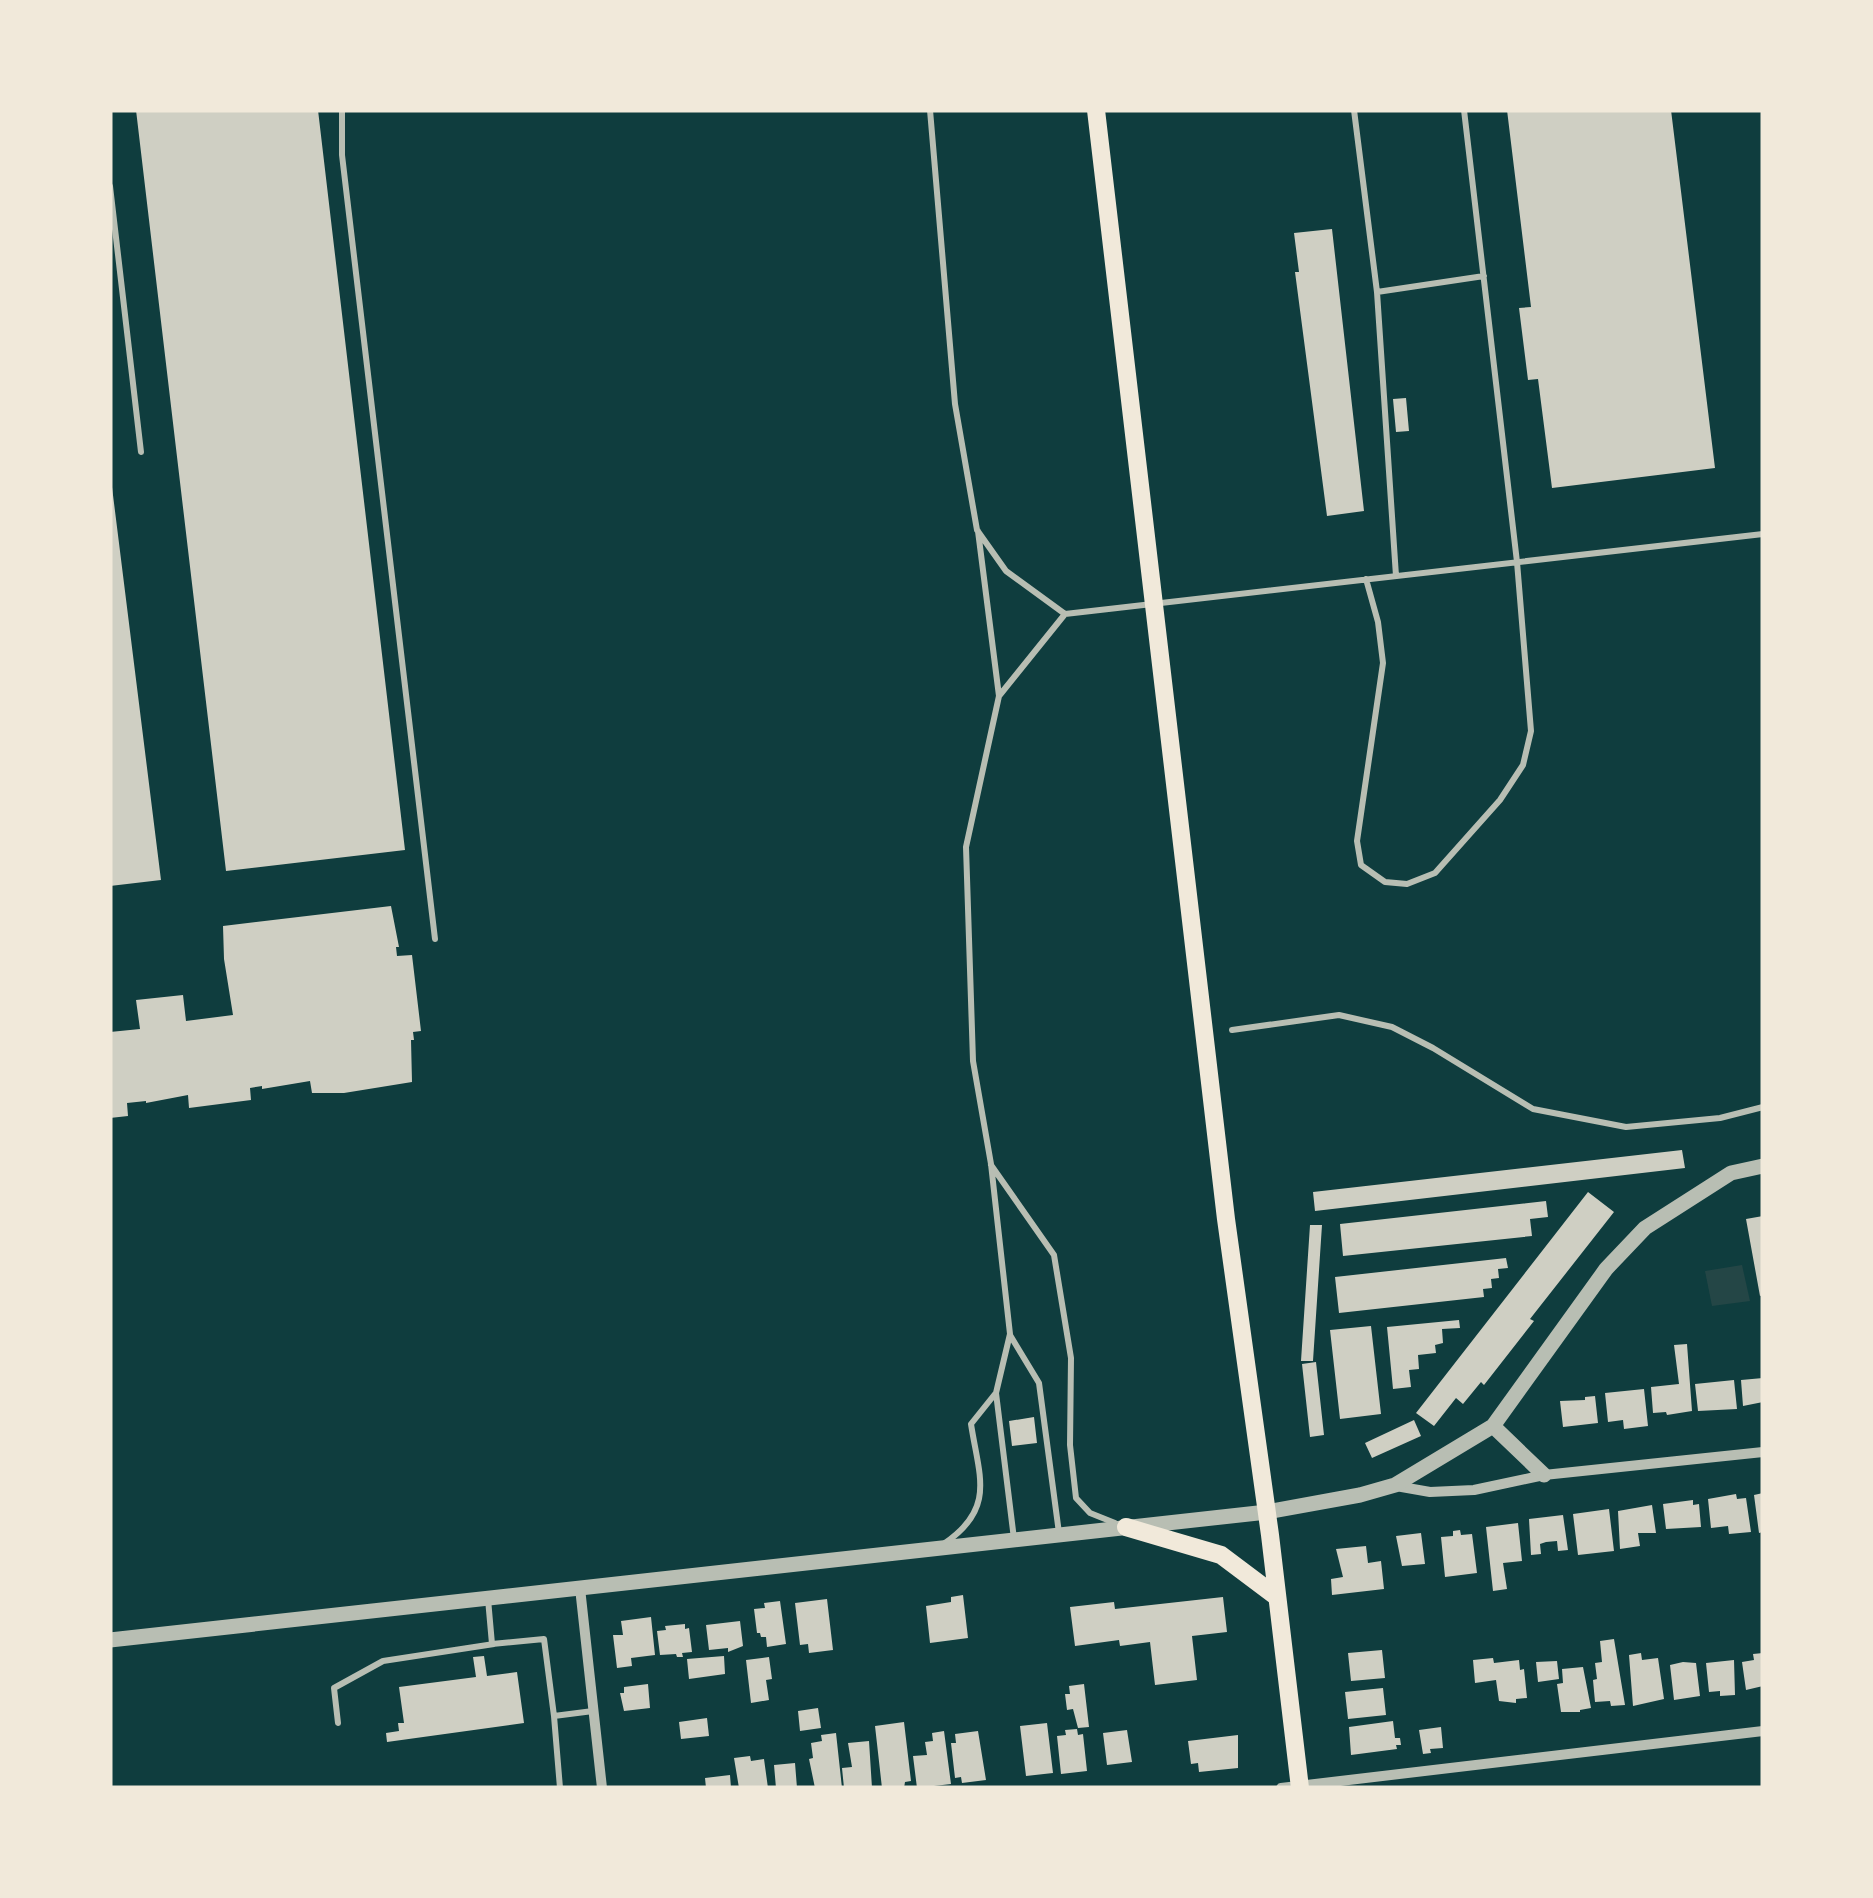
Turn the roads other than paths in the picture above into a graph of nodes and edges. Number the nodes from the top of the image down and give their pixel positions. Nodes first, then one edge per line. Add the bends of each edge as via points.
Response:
1 (342, 110) edge
2 (930, 110) edge
3 (1096, 110) edge
4 (1354, 110) edge
5 (1464, 110) edge
6 (110, 186) edge
7 (1484, 276) junction
8 (1377, 292) junction
9 (141, 452) dead end
10 (977, 530) junction
11 (1763, 534) edge
12 (1518, 562) junction
13 (1396, 576) junction
14 (1366, 579) junction
15 (1065, 614) junction
16 (1000, 696) junction
17 (435, 939) dead end
18 (1232, 1030) dead end
19 (1763, 1106) edge
20 (990, 1164) junction
21 (1763, 1166) edge
22 (1010, 1334) junction
23 (996, 1394) junction
24 (1493, 1426) junction
25 (1763, 1452) edge
26 (1544, 1476) junction
27 (1395, 1486) junction
28 (1267, 1512) junction
29 (1126, 1527) junction
30 (1059, 1534) junction
31 (1014, 1538) junction
32 (940, 1547) junction
33 (580, 1588) junction
34 (1277, 1597) junction
35 (488, 1598) junction
36 (110, 1640) edge
37 (496, 1644) junction
38 (593, 1710) junction
39 (554, 1716) junction
40 (338, 1723) dead end
41 (1763, 1731) edge
42 (1294, 1787) edge
43 (560, 1788) edge
44 (602, 1788) edge

1 - 17 lane via 342,155
2 - 10 lane via 955,404
3 - 28 main road via 1226,1219
4 - 8 lane
5 - 7 lane
6 - 9 lane
7 - 8 lane
7 - 12 lane
8 - 13 lane
10 - 15 lane via 1006,571
10 - 16 lane
11 - 12 lane
12 - 13 lane
12 - 14 lane via 1531,731 1523,766 1434,873 1407,884 1385,882 1361,865 1357,841 1383,663
13 - 14 lane
14 - 15 lane
15 - 16 lane
16 - 20 lane via 966,847 974,1061
18 - 19 lane via 1339,1016 1392,1027 1533,1109 1626,1127 1720,1118
20 - 22 lane
20 - 29 lane via 1054,1255 1071,1358 1076,1498 1090,1513
21 - 24 street via 1732,1173 1645,1228 1606,1269
22 - 23 lane
22 - 30 lane via 1039,1384
23 - 31 lane
23 - 32 lane via 971,1424 978,1508
24 - 26 street
24 - 27 street
25 - 26 street
26 - 27 street via 1474,1490
27 - 28 street
28 - 29 street
28 - 34 main road
29 - 30 street
29 - 34 main road via 1220,1556
30 - 31 street
31 - 32 street
32 - 33 street
33 - 35 street
33 - 38 street
34 - 42 main road
35 - 36 street
35 - 37 lane
37 - 39 lane via 544,1639
37 - 40 lane via 383,1661 334,1688
38 - 39 lane
38 - 44 street
39 - 43 lane
41 - 42 street

